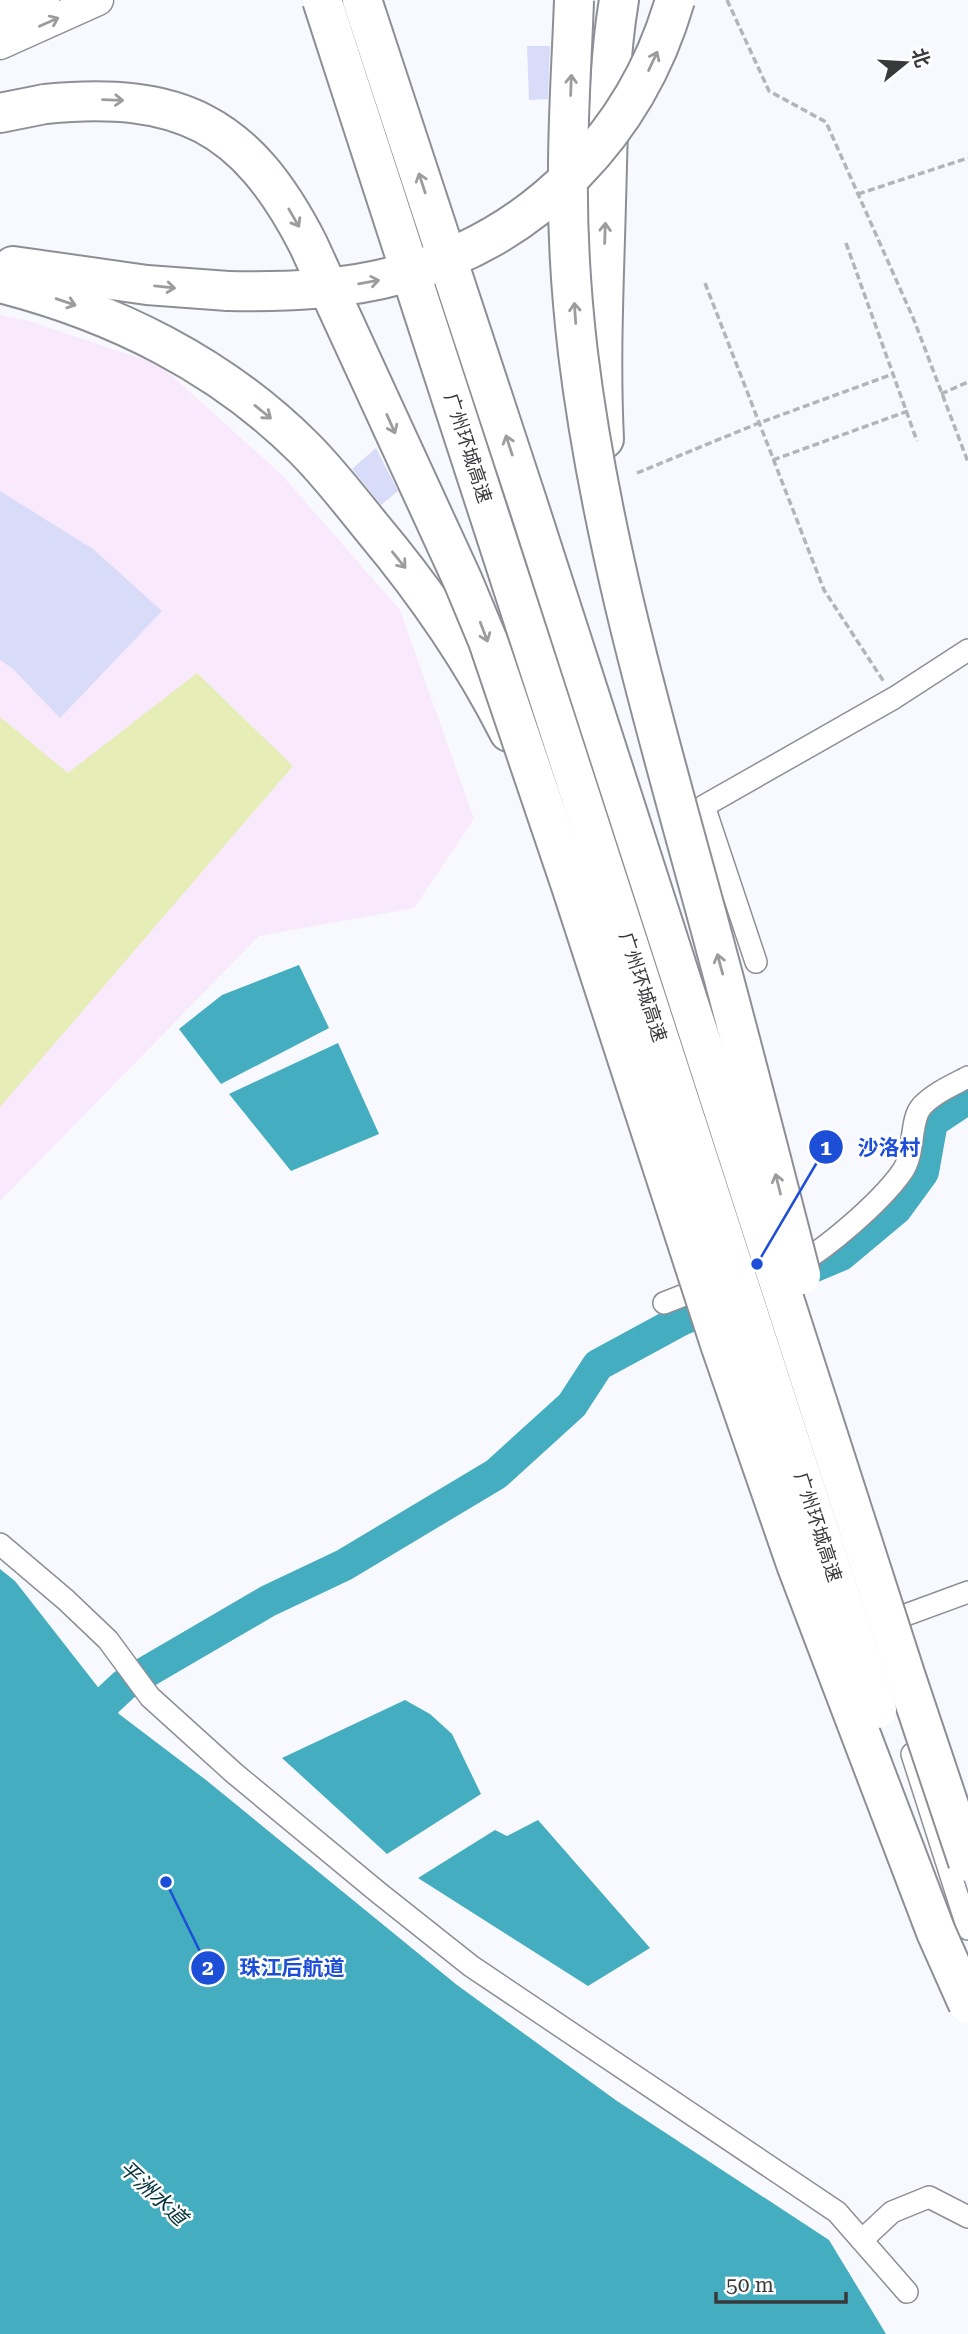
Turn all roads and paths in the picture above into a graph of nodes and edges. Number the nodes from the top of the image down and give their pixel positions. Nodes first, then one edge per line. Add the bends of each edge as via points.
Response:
1 (40, 0) edge
2 (97, 0) edge
3 (322, 0) edge
4 (335, 0) edge
5 (362, 0) edge
6 (574, 0) edge
7 (619, 0) edge
8 (675, 0) edge
9 (727, 0) edge
10 (0, 19) edge
11 (0, 44) edge
12 (0, 113) edge
13 (968, 158) edge
14 (858, 194) junction
15 (846, 243) dead end
16 (0, 265) edge
17 (0, 283) edge
18 (705, 283) dead end
19 (893, 374) junction
20 (968, 382) edge
21 (941, 394) junction
22 (908, 411) junction
23 (759, 423) junction
24 (917, 441) dead end
25 (773, 460) junction
26 (968, 462) edge
27 (637, 473) dead end
28 (968, 650) edge
29 (894, 698) junction
30 (684, 831) junction
31 (572, 886) junction
32 (756, 961) dead end
33 (968, 1077) edge
34 (760, 1279) junction
35 (664, 1303) dead end
36 (0, 1544) edge
37 (968, 1592) edge
38 (872, 1628) junction
39 (905, 1677) junction
40 (968, 1862) edge
41 (968, 1929) edge
42 (968, 1973) edge
43 (968, 2004) edge
44 (968, 2217) edge
45 (862, 2240) junction
46 (907, 2292) dead end

1 - 10 highway
11 -> 2 street
3 - 42 highway, 广州环城高速, bridge via 853,1639
4 - 34 street via 595,771
39 -> 5 highway, 广州环城高速, bridge
30 -> 6 highway, bridge via 612,556 581,375 568,196
30 -> 7 highway, bridge via 626,593 606,458 603,312 612,64
16 -> 8 highway, bridge via 179,288 267,292 361,283 441,262 513,223 589,159 615,128 645,78
9 - 14 path via 769,92 825,122
12 -> 31 highway, bridge via 88,100 143,103 178,113 227,138 276,188 318,265 476,612
13 - 14 path
14 - 21 path
15 - 19 path
17 -> 31 highway, bridge via 65,301 141,333 221,380 304,448 398,559 457,643 524,763
18 - 23 path
19 - 22 path
19 - 23 path
20 - 21 path
21 - 26 path
22 - 24 path
22 - 25 path
23 - 25 path
23 - 27 path
25 - 29 path via 824,590
28 - 29 street
29 - 32 street via 704,806
39 -> 30 highway, bridge
31 - 43 highway, bridge via 796,1564 936,1932
33 - 34 street via 921,1107 911,1156 883,1194 815,1254
34 - 35 street via 711,1285
34 - 38 street
36 - 45 street via 108,1640 150,1697 379,1893 471,1966 837,2212
37 - 38 street
38 - 41 street
39 - 40 highway, 广州环城高速, bridge
44 - 45 street via 929,2197 892,2212
45 - 46 street

